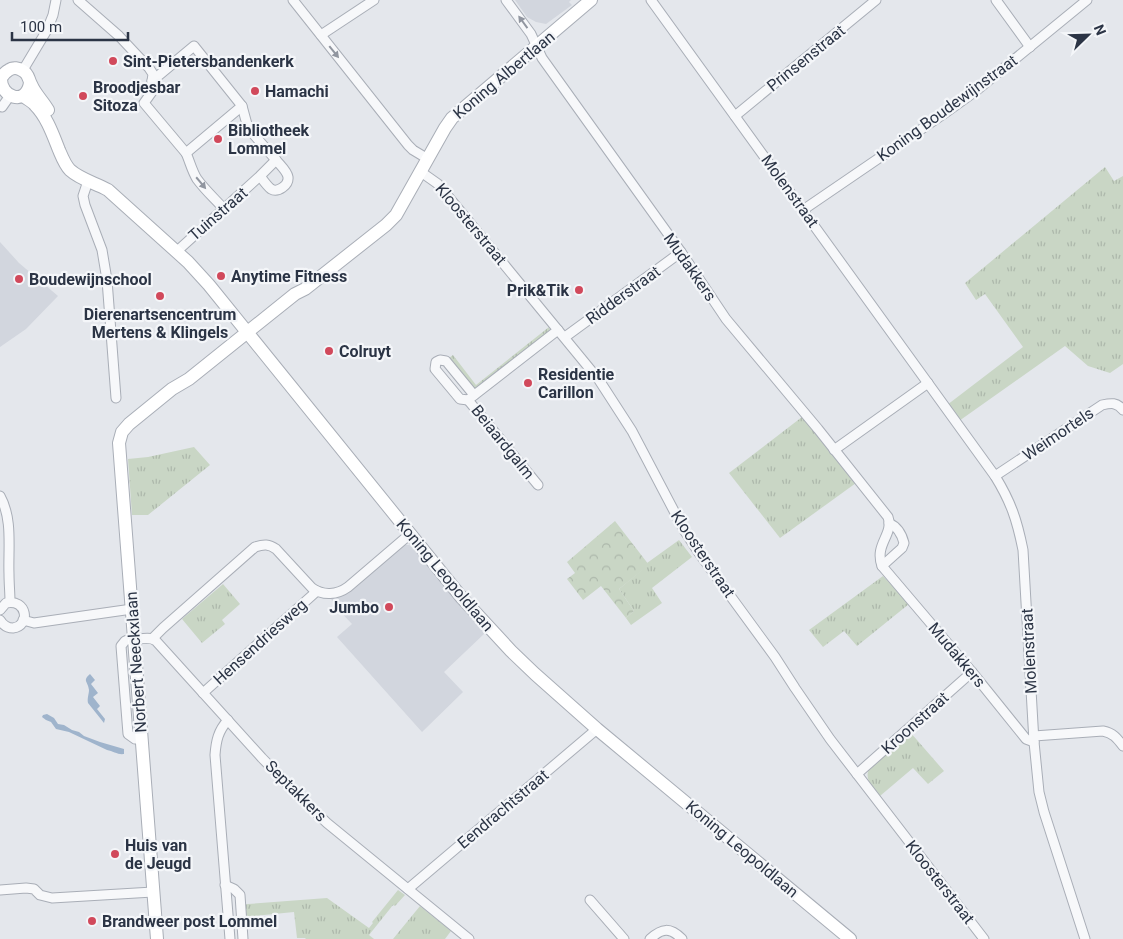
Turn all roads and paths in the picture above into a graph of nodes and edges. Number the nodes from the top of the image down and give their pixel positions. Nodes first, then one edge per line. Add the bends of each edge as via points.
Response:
1 (56, 0) edge
2 (78, 0) edge
3 (293, 0) edge
4 (374, 0) edge
5 (506, 0) edge
6 (591, 0) edge
7 (651, 0) edge
8 (876, 0) edge
9 (996, 0) edge
10 (1087, 0) edge
11 (321, 35) junction
12 (537, 46) junction
13 (1030, 47) junction
14 (23, 70) junction
15 (1, 77) edge
16 (152, 81) junction
17 (30, 83) junction
18 (23, 96) junction
19 (242, 106) junction
20 (735, 116) junction
21 (52, 125) junction
22 (186, 153) junction
23 (428, 159) junction
24 (276, 160) junction
25 (421, 172) junction
26 (260, 176) junction
27 (83, 178) junction
28 (224, 209) junction
29 (803, 210) junction
30 (176, 252) junction
31 (681, 252) junction
32 (558, 330) junction
33 (247, 332) junction
34 (565, 337) junction
35 (928, 383) junction
36 (116, 398) dead end
37 (1123, 410) edge
38 (122, 432) joint
39 (834, 450) junction
40 (994, 476) junction
41 (538, 485) dead end
42 (0, 496) edge
43 (889, 523) junction
44 (410, 534) junction
45 (882, 566) junction
46 (317, 592) junction
47 (10, 602) junction
48 (132, 609) junction
49 (0, 610) edge
50 (24, 620) junction
51 (0, 621) edge
52 (153, 638) junction
53 (134, 639) junction
54 (972, 672) junction
55 (203, 693) junction
56 (228, 720) junction
57 (597, 729) junction
58 (1034, 739) junction
59 (1123, 746) edge
60 (857, 774) junction
61 (225, 885) junction
62 (408, 889) junction
63 (0, 890) edge
64 (153, 892) junction
65 (590, 900) dead end
66 (157, 939) edge
67 (230, 939) edge
68 (243, 939) edge
69 (469, 939) edge
70 (624, 939) edge
71 (650, 939) edge
72 (682, 939) edge
73 (850, 939) edge
74 (984, 939) edge
75 (1085, 939) edge

1 - 14 street via 47,30
2 - 16 street via 149,68 153,74
3 - 11 street
4 - 11 street
12 -> 5 street, Mudakkers
6 - 12 main road, Koning Albertlaan
7 - 20 street, Molenstraat
8 - 20 street, Prinsenstraat
9 - 13 street
10 - 13 street, Koning Boudewijnstraat
11 -> 23 street via 408,145
12 - 23 main road, Koning Albertlaan via 452,118
12 - 31 street, Mudakkers via 542,58
13 - 29 street, Koning Boudewijnstraat via 945,113
14 - 15 main road via 8,70
14 - 17 main road
15 - 18 main road via 6,102
16 - 19 street via 194,46
16 - 22 street via 154,89 144,103
17 - 18 main road
17 - 21 main road via 50,113
18 - 21 main road via 35,104
19 - 22 street
19 - 24 street via 248,128
20 - 29 street, Molenstraat
21 - 27 main road
22 -> 28 street via 197,179
23 - 25 main road, Koning Albertlaan
24 - 26 street, Tuinstraat
24 - 26 street, Tuinstraat via 287,175 285,186 270,189
25 - 32 street, Kloosterstraat via 438,184
25 - 33 main road, Koning Albertlaan via 400,210 386,225
26 - 28 street, Tuinstraat
27 - 30 main road, Koning Leopoldlaan via 108,190
27 - 36 street via 85,205 105,264
28 - 30 street, Tuinstraat
29 - 35 street, Molenstraat
30 - 33 main road, Koning Leopoldlaan via 198,273
31 - 34 street, Ridderstraat
31 - 39 street, Mudakkers via 726,319
32 - 34 street, Kloosterstraat
32 - 41 street, Beiaardgalm via 471,398
33 - 38 main road, Koning Albertlaan
33 - 44 main road, Koning Leopoldlaan
34 - 60 street, Kloosterstraat via 622,413 698,553
35 - 39 street
35 - 40 street, Molenstraat
37 - 40 street, Weimortels via 1115,404 1102,405
38 - 48 main road, Norbert Neeckxlaan via 119,443
39 - 43 street, Mudakkers
40 - 58 street, Molenstraat via 1014,513 1022,550
42 - 47 street via 8,519
43 - 45 street via 880,550
43 - 45 street, Mudakkers via 895,525 904,543
44 - 46 street, Hensendriesweg via 344,590
44 - 57 main road, Koning Leopoldlaan via 486,625
45 - 54 street, Mudakkers
46 - 52 street, Hensendriesweg via 276,549 268,544 260,545
46 - 55 street, Hensendriesweg
47 - 49 street
47 - 50 street via 22,608
48 - 50 street via 34,623
48 - 53 main road, Norbert Neeckxlaan
50 - 51 street via 14,628 6,627
52 - 53 street
52 - 55 street, Septakkers
53 - 64 main road, Norbert Neeckxlaan
54 - 58 street, Mudakkers via 1026,739
54 - 60 street, Kroonstraat
55 - 56 street, Septakkers
56 - 61 street via 220,732 215,755
56 - 62 street, Septakkers via 302,799
57 - 62 street, Eendrachtstraat
57 - 73 main road, Koning Leopoldlaan
58 - 59 street via 1103,731 1112,734
58 - 75 street, Molenstraat via 1044,812
60 - 74 street, Kloosterstraat
61 - 67 street
61 - 68 street via 240,895
62 - 69 street, Septakkers
63 - 64 street via 34,889 40,895 52,898
64 - 66 main road, Norbert Neeckxlaan
65 - 70 street
71 - 72 street via 667,930

